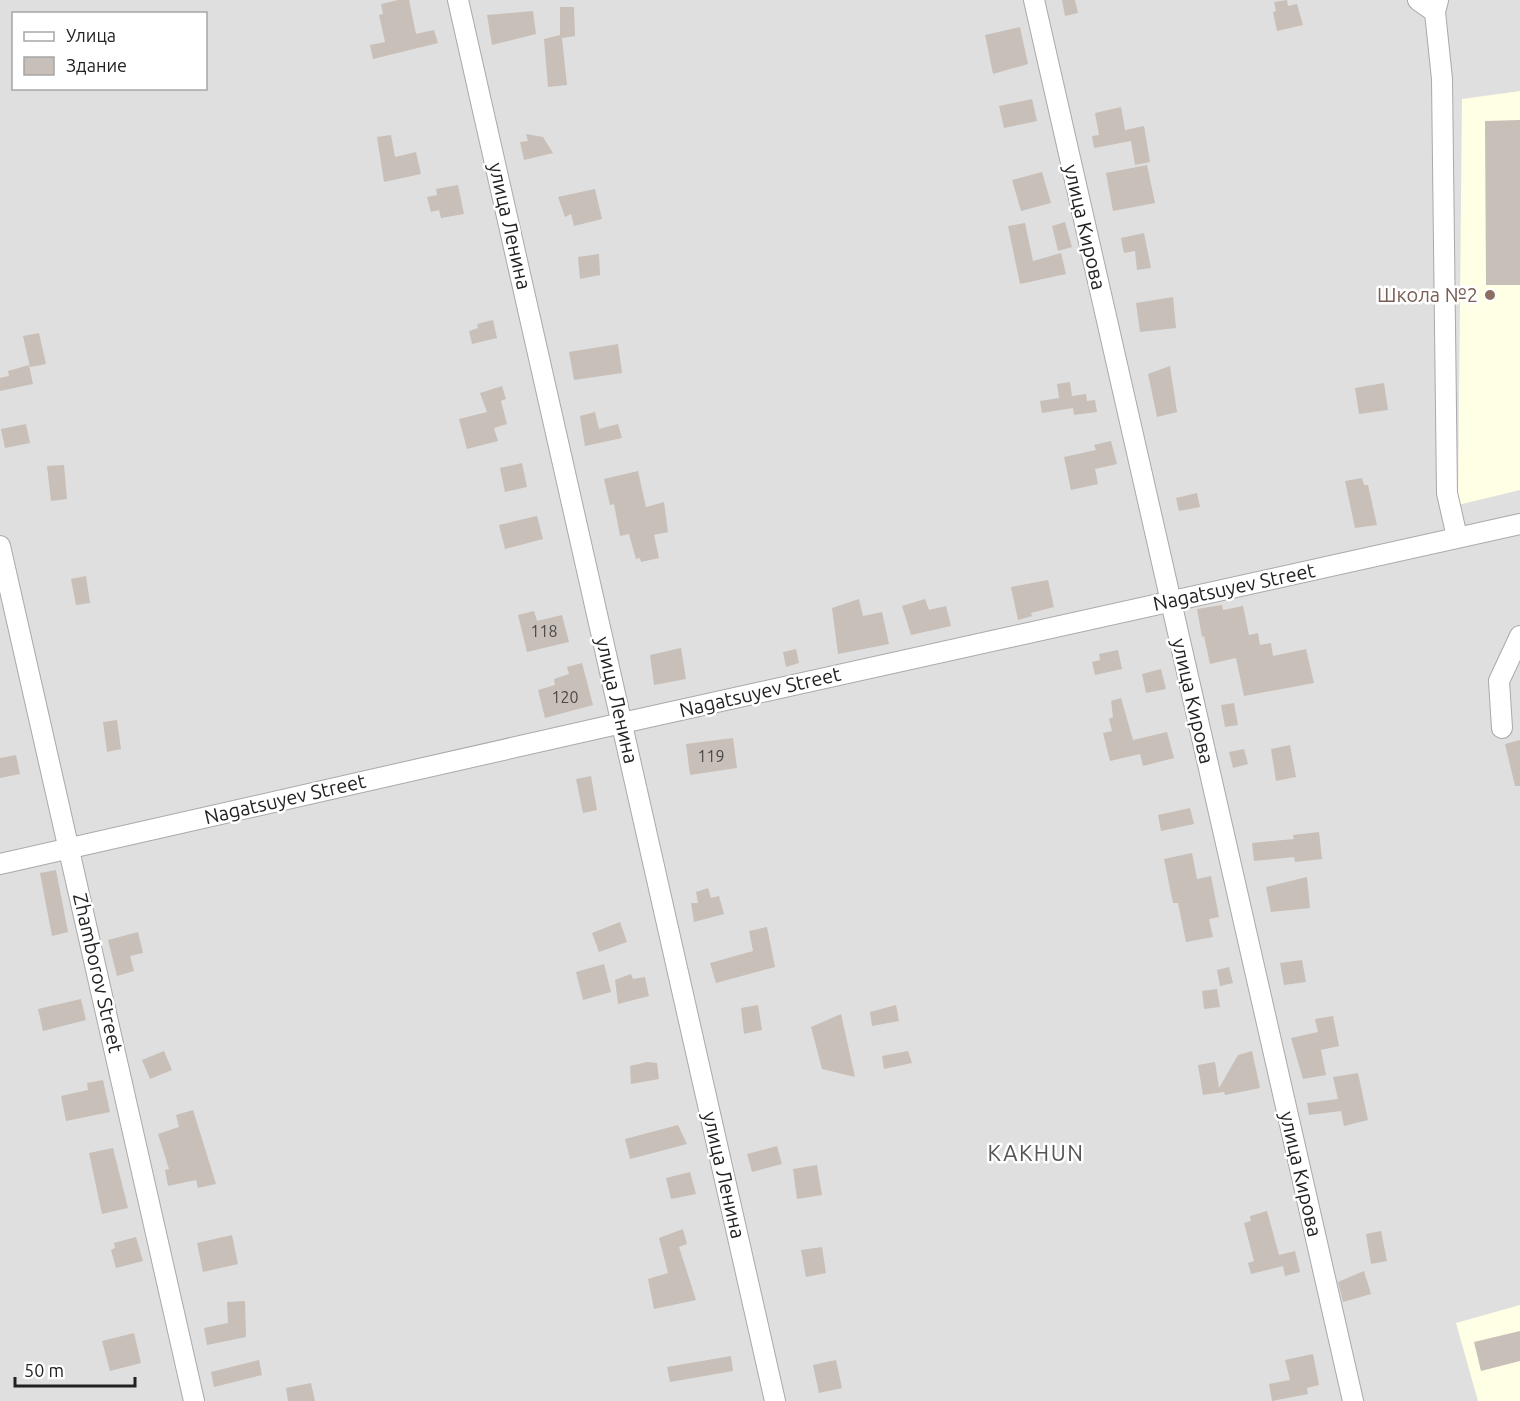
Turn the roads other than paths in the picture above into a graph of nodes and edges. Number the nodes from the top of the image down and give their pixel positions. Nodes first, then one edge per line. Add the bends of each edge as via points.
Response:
1 (458, 0) edge
2 (1034, 0) edge
3 (1418, 0) edge
4 (1436, 6) edge
5 (1520, 524) edge
6 (1457, 537) junction
7 (0, 546) edge
8 (1170, 601) junction
9 (1520, 636) edge
10 (622, 723) junction
11 (1502, 728) dead end
12 (70, 848) junction
13 (0, 864) edge
14 (194, 1401) edge
15 (775, 1401) edge
16 (1353, 1401) edge

1 - 10 street, улица Ленина
2 - 8 street, улица Кирова
3 - 4 street
4 - 6 street via 1442,79 1447,493
5 - 6 street, Nagatsuyev Street
6 - 8 street, Nagatsuyev Street
7 - 12 street, Zhamborov Street
8 - 10 street, Nagatsuyev Street
8 - 16 street, улица Кирова
9 - 11 street via 1499,681
10 - 12 street, Nagatsuyev Street
10 - 15 street, улица Ленина
12 - 13 street, Nagatsuyev Street
12 - 14 street, Zhamborov Street

